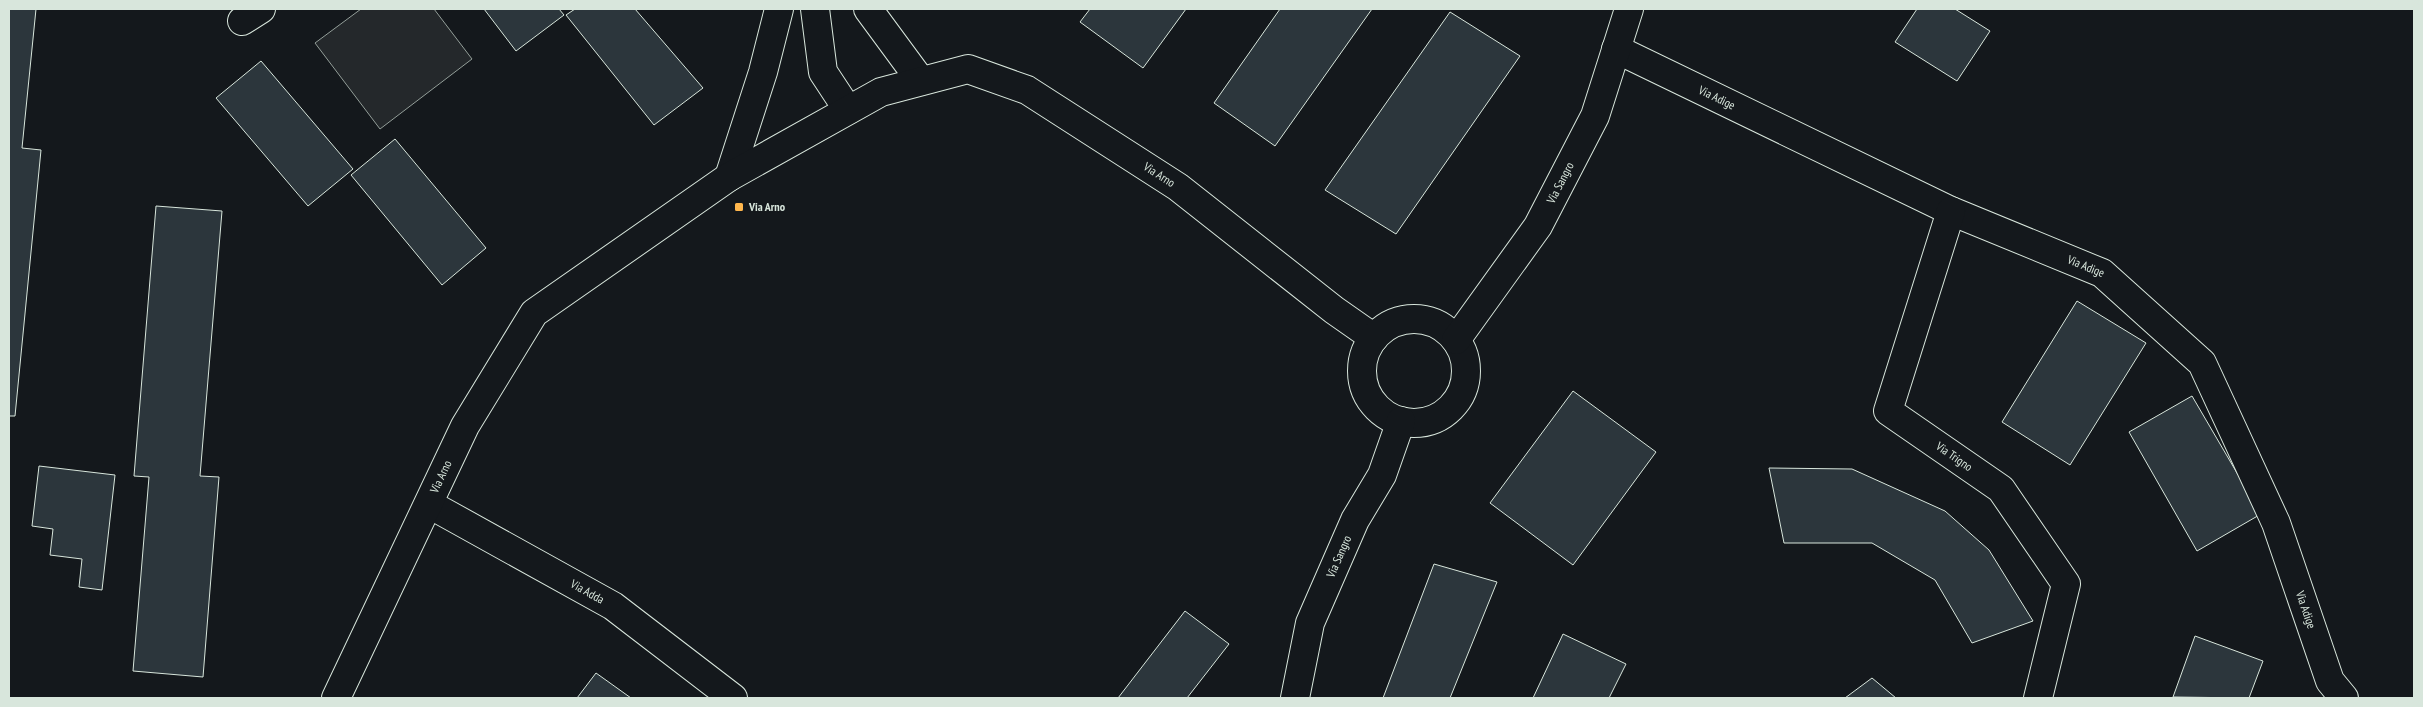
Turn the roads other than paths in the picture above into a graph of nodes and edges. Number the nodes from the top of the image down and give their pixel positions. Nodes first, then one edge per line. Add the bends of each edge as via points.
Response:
1 (779, 9) edge
2 (814, 9) edge
3 (868, 9) edge
4 (1629, 9) edge
5 (1616, 49) junction
6 (921, 81) junction
7 (848, 110) junction
8 (729, 177) junction
9 (1951, 211) junction
10 (1374, 338) junction
11 (1456, 340) junction
12 (1401, 421) junction
13 (428, 504) junction
14 (336, 698) edge
15 (733, 698) edge
16 (1295, 698) edge
17 (2038, 698) edge
18 (2344, 698) edge

1 - 8 street via 763,72
2 - 7 street via 823,72
3 - 6 street
4 - 5 street, Via Sangro
5 - 9 street, Via Adige
5 - 11 street, Via Sangro via 1595,116 1538,226
6 - 7 street, Via Arno via 881,92
6 - 10 street, Via Arno via 968,69 1027,90 1178,187
7 - 8 street, Via Arno
8 - 13 street, Via Arno via 534,313 465,426
9 - 17 street, Via Trigno via 1888,411 2001,489 2066,584
9 - 18 street, Via Adige via 2102,273 2202,363 2276,524 2330,681
10 - 11 street via 1402,320 1415,319 1439,325
10 - 12 street via 1362,369 1364,383 1376,406
11 - 12 street via 1465,359 1466,372 1458,398 1450,409 1438,416 1414,423
12 - 16 street, Via Sangro via 1382,474 1355,520 1310,623
13 - 14 street, Via Arno
13 - 15 street, Via Adda via 614,606

